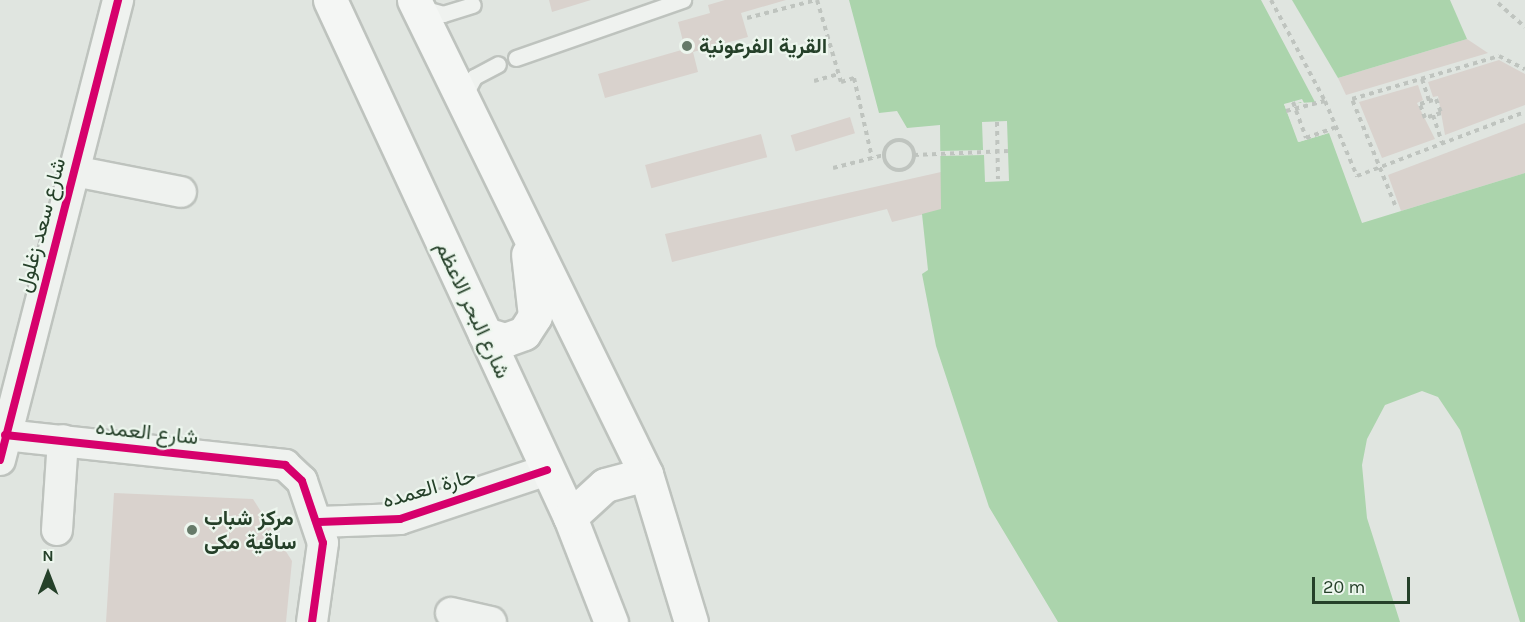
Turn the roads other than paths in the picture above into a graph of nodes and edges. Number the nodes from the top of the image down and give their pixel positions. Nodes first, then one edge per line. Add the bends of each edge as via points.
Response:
1 (118, 0) edge
2 (330, 0) edge
3 (682, 0) edge
4 (416, 3) edge
5 (662, 3) edge
6 (473, 5) dead end
7 (516, 58) dead end
8 (498, 64) dead end
9 (462, 104) junction
10 (74, 171) junction
11 (181, 192) dead end
12 (524, 225) junction
13 (485, 334) junction
14 (63, 440) junction
15 (2, 447) edge
16 (547, 470) junction
17 (646, 474) junction
18 (570, 517) junction
19 (319, 522) junction
20 (57, 530) dead end
21 (451, 613) dead end
22 (312, 622) edge
23 (491, 622) edge
24 (611, 622) edge
25 (691, 622) edge

1 - 10 street, شارع سعد زغلول
2 - 13 main road, شارع البحر الاعظم
3 - 5 lane
4 - 6 lane via 443,14
4 - 9 main road
5 - 7 lane
8 - 9 lane via 474,77
9 - 12 main road
10 - 11 street
10 - 15 street, شارع سعد زغلول
12 - 13 main road via 535,316 524,333 505,340
12 - 17 main road
13 - 16 main road, شارع البحر الاعظم
14 - 15 street, شارع العمده
14 - 19 street, شارع العمده via 285,465 302,481
14 - 20 street
16 - 18 main road, شارع البحر الاعظم
16 - 19 street, حارة العمده via 400,519
17 - 18 main road via 605,484
17 - 25 main road
18 - 24 main road, شارع البحر الاعظم
19 - 22 street via 323,543
21 - 23 street

